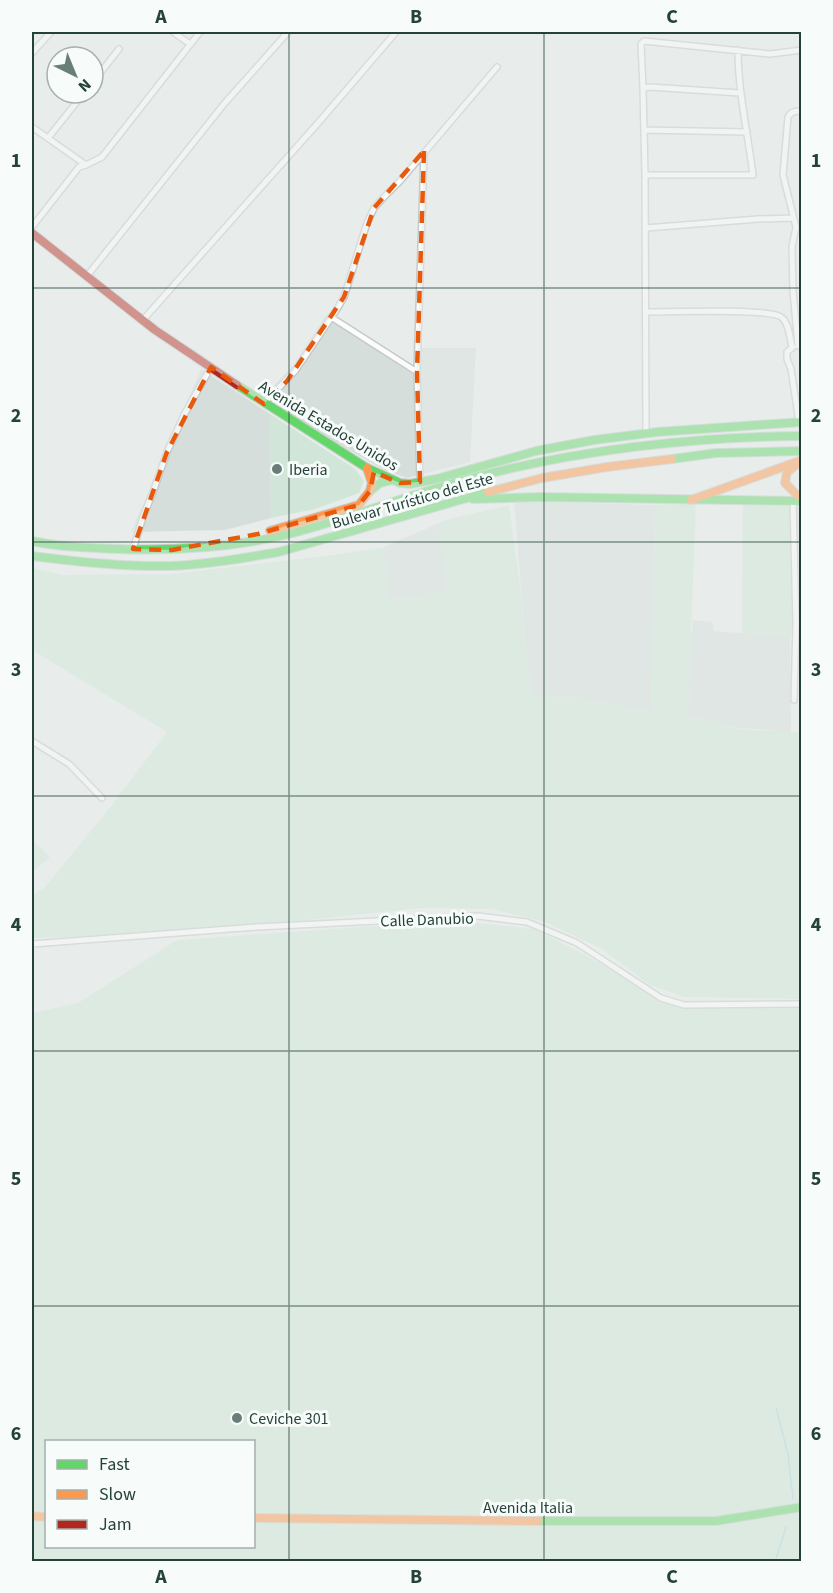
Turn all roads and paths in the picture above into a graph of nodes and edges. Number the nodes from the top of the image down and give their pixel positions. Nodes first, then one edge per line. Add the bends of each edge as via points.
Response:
1 (51, 32) edge
2 (173, 32) edge
3 (200, 32) edge
4 (288, 32) edge
5 (396, 32) edge
6 (190, 44) junction
7 (119, 49) dead end
8 (738, 50) junction
9 (801, 50) edge
10 (32, 53) edge
11 (105, 67) edge
12 (497, 67) dead end
13 (643, 88) junction
14 (741, 93) junction
15 (74, 105) edge
16 (801, 111) edge
17 (34, 129) edge
18 (644, 130) junction
19 (747, 132) junction
20 (32, 138) edge
21 (48, 138) junction
22 (424, 151) junction
23 (86, 165) junction
24 (645, 176) junction
25 (794, 218) junction
26 (32, 227) edge
27 (646, 228) junction
28 (32, 233) edge
29 (87, 276) junction
30 (646, 312) junction
31 (331, 317) junction
32 (142, 321) junction
33 (797, 346) edge
34 (211, 368) junction
35 (417, 372) junction
36 (264, 404) junction
37 (800, 422) edge
38 (646, 433) junction
39 (801, 436) edge
40 (801, 451) edge
41 (801, 460) edge
42 (368, 468) junction
43 (392, 480) junction
44 (420, 482) junction
45 (370, 491) junction
46 (457, 500) junction
47 (692, 500) junction
48 (799, 500) edge
49 (32, 541) edge
50 (132, 549) junction
51 (172, 550) junction
52 (32, 556) edge
53 (794, 700) dead end
54 (32, 741) edge
55 (102, 798) dead end
56 (32, 944) edge
57 (801, 1004) edge
58 (801, 1507) edge
59 (255, 1518) edge

1 - 10 street
2 - 6 street
3 - 6 street
4 - 29 street via 224,104
5 - 32 street
6 - 23 street via 102,157
7 - 11 street
8 - 9 street via 770,54
8 - 13 street via 644,41
8 - 14 street
12 - 22 street
13 - 14 street
13 - 18 street
14 - 19 street
15 - 21 street
16 - 25 street via 788,117 783,175
17 - 20 street
17 - 21 street
18 - 19 street
18 - 24 street
19 - 24 street via 753,175
21 - 23 street
22 - 31 street via 374,208 344,297
22 - 35 street
23 - 26 street via 80,167
24 - 27 street
25 - 27 street
25 - 33 street
27 - 30 street
28 - 29 main road, Avenida Estados Unidos
29 - 32 main road, Avenida Estados Unidos
30 - 33 street via 774,314 785,320
30 - 38 street
31 - 35 street
31 - 36 street via 295,371
32 - 34 main road, Avenida Estados Unidos
33 - 37 street via 787,352 787,359
34 - 36 main road, Avenida Estados Unidos
34 - 50 street via 167,452
35 - 44 street
36 - 42 main road, Avenida Estados Unidos
37 - 38 main road, Avenida Estados Unidos
38 - 44 main road, Avenida Estados Unidos via 536,451
39 - 51 main road, Bulevar Turístico del Este via 712,438 505,470 261,540
40 - 46 main road, Bulevar Turístico del Este via 716,453 607,467 542,478
41 - 47 main road
41 - 48 main road via 787,472 785,483
42 - 43 main road, Avenida Estados Unidos
42 - 45 main road
43 - 44 main road, Avenida Estados Unidos
43 - 45 main road
45 - 51 main road via 359,505 258,534 198,542
46 - 47 main road
46 - 52 main road, Bulevar Turístico del Este via 279,552 211,563 139,566
47 - 48 main road
48 - 53 street
49 - 50 main road, Bulevar Turístico del Este via 80,548
50 - 51 main road, Bulevar Turístico del Este
54 - 55 street via 69,764
56 - 57 street, Calle Danubio via 478,916 527,922 577,943 661,998 684,1005
58 - 59 main road, Avenida Italia via 716,1521

